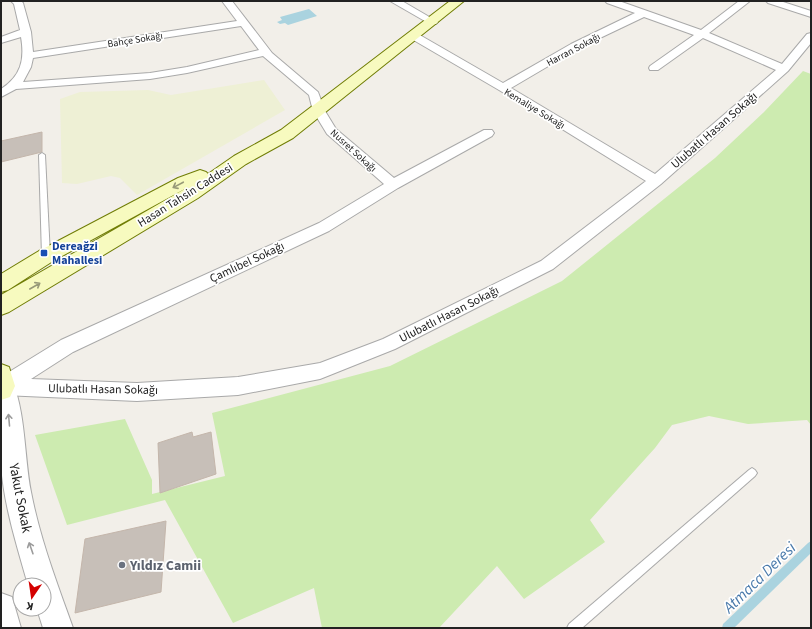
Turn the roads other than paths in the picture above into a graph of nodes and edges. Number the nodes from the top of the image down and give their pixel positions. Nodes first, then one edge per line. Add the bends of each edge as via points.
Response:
1 (227, 1) edge
2 (395, 1) edge
3 (458, 1) edge
4 (610, 1) edge
5 (745, 1) edge
6 (771, 1) edge
7 (20, 2) edge
8 (642, 2) edge
9 (631, 8) junction
10 (644, 13) junction
11 (811, 14) edge
12 (433, 22) junction
13 (243, 23) junction
14 (26, 32) junction
15 (702, 34) junction
16 (414, 36) junction
17 (1, 40) edge
18 (809, 41) edge
19 (265, 52) junction
20 (27, 56) junction
21 (654, 68) dead end
22 (784, 69) junction
23 (12, 86) junction
24 (503, 88) junction
25 (1, 94) edge
26 (319, 111) junction
27 (488, 133) dead end
28 (42, 155) dead end
29 (240, 160) junction
30 (656, 181) junction
31 (393, 185) junction
32 (46, 256) junction
33 (1, 284) edge
34 (1, 306) edge
35 (2, 383) edge
36 (752, 473) dead end
37 (41, 577) edge
38 (1, 608) edge
39 (52, 610) edge
40 (6, 628) edge
41 (58, 628) edge
42 (573, 628) edge

1 - 13 street, Nusret Sokağı
2 - 12 street
3 - 12 main road
4 - 9 street
5 - 15 street
6 - 11 street
7 - 14 street
8 - 9 street
9 - 10 street
10 - 15 street
10 - 24 street, Harran Sokağı via 575,46
12 - 16 main road
13 - 19 street, Nusret Sokağı
13 - 20 street, Bahçe Sokağı
14 - 17 street
14 - 20 street
15 - 21 street
15 - 22 street
16 - 24 street, Kemaliye Sokağı
16 - 26 main road
18 - 22 street, Ulubatlı Hasan Sokağı
19 - 23 street via 150,76 41,86
19 - 26 street, Nusret Sokağı via 314,94
20 - 23 street via 22,76
22 - 30 street, Ulubatlı Hasan Sokağı
23 - 25 street
24 - 30 street, Kemaliye Sokağı
26 - 29 main road via 287,134
26 - 31 street, Nusret Sokağı via 331,131
27 - 31 street, Çamlıbel Sokağı
28 - 32 lane
29 -> 32 main road, Hasan Tahsin Caddesi via 184,182
34 -> 29 main road, Hasan Tahsin Caddesi via 192,194
30 - 35 street, Ulubatlı Hasan Sokağı via 547,264 389,344 320,371 238,386 137,392
31 - 35 street, Çamlıbel Sokağı via 324,226 66,346
32 - 33 main road, Hasan Tahsin Caddesi
37 -> 35 street, Yakut Sokak via 28,538 18,492 8,408
36 - 42 lane
38 - 40 street
39 - 41 street, Yakut Sokak

